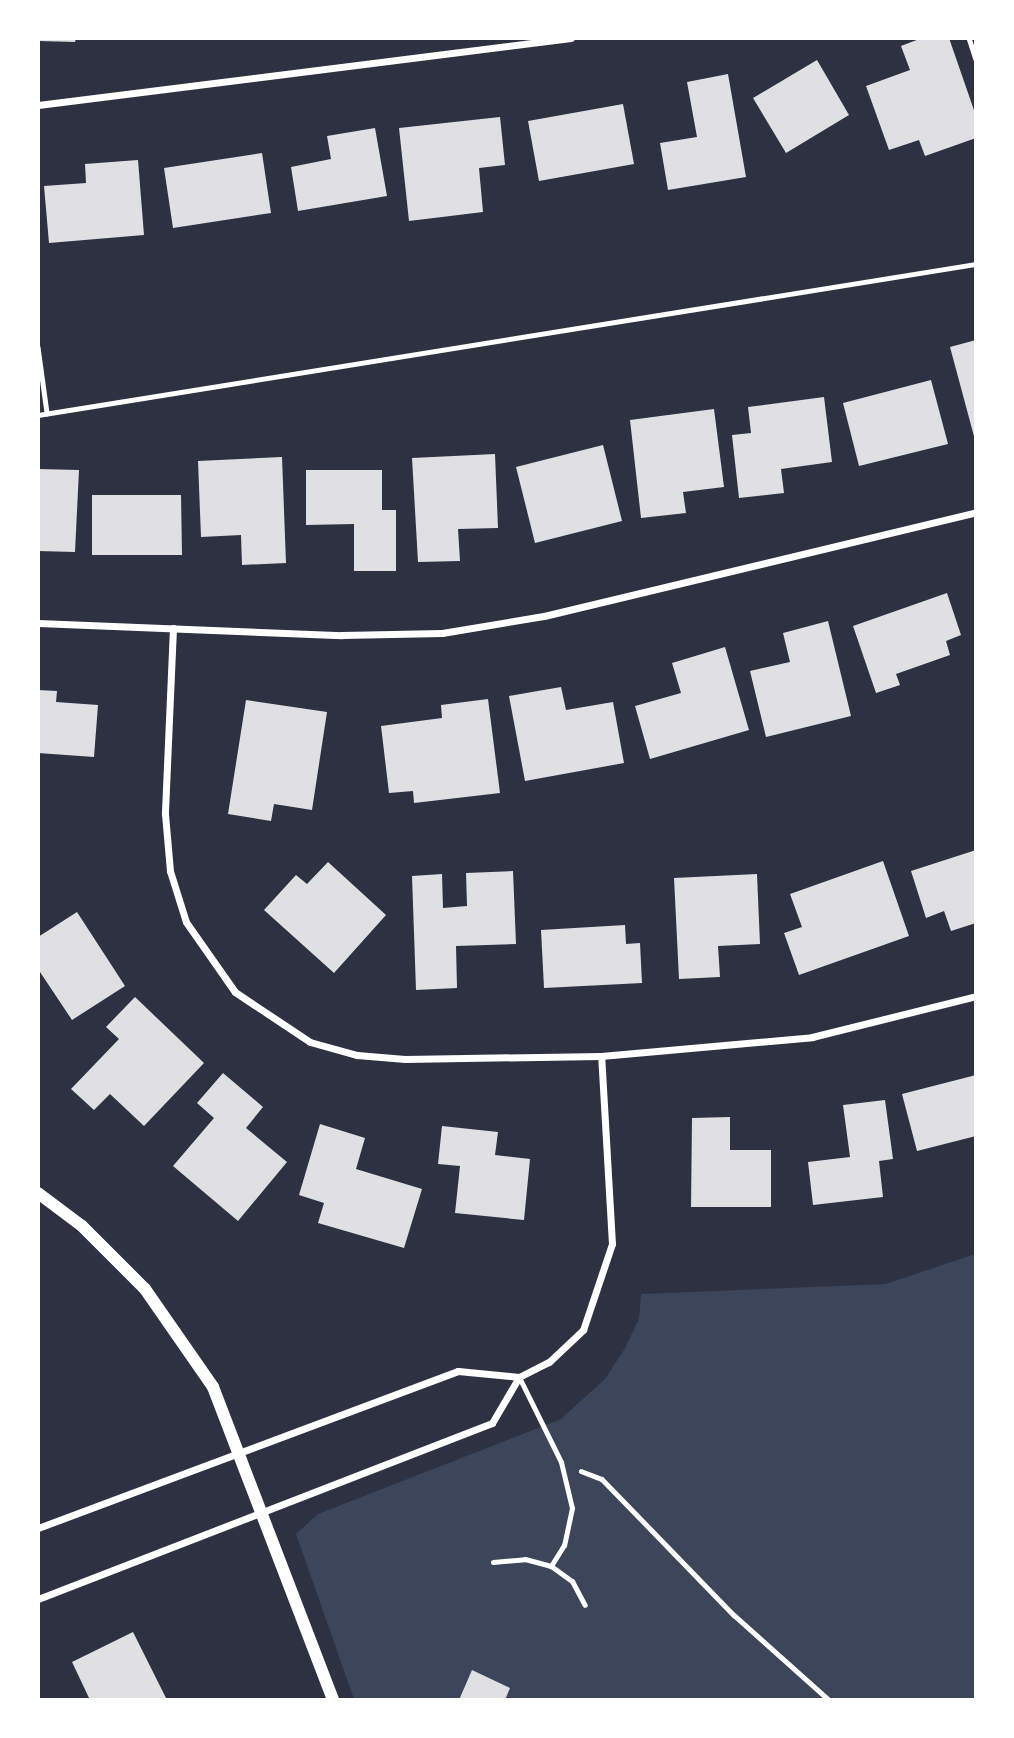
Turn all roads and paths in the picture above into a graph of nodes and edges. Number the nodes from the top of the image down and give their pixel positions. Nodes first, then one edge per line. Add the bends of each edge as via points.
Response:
1 (571, 38) edge
2 (969, 38) edge
3 (975, 59) edge
4 (38, 105) edge
5 (975, 264) edge
6 (38, 347) edge
7 (47, 413) junction
8 (38, 415) edge
9 (975, 512) edge
10 (38, 623) edge
11 (173, 628) junction
12 (975, 996) edge
13 (601, 1056) junction
14 (38, 1193) edge
15 (519, 1377) junction
16 (240, 1452) junction
17 (561, 1462) junction
18 (262, 1512) junction
19 (38, 1528) edge
20 (493, 1562) dead end
21 (551, 1566) junction
22 (38, 1599) edge
23 (585, 1605) dead end
24 (333, 1699) edge
25 (829, 1699) edge

1 - 4 street
2 - 3 path
5 - 7 path
6 - 7 path
7 - 8 path
9 - 11 street via 491,626 342,635
10 - 11 street
11 - 13 street via 165,814 170,871 186,922 235,992 310,1042 357,1055
12 - 13 street via 812,1037
13 - 15 street via 612,1244 583,1330 548,1362
14 - 16 street via 111,1252 170,1320 213,1387
15 - 16 street via 458,1371
15 - 17 lane
15 - 18 street via 492,1423
16 - 18 street
16 - 19 street
17 - 21 lane via 572,1508 564,1545
17 - 25 path via 602,1479 734,1615
18 - 22 street
18 - 24 street
20 - 21 lane via 525,1559
21 - 23 lane via 572,1581

